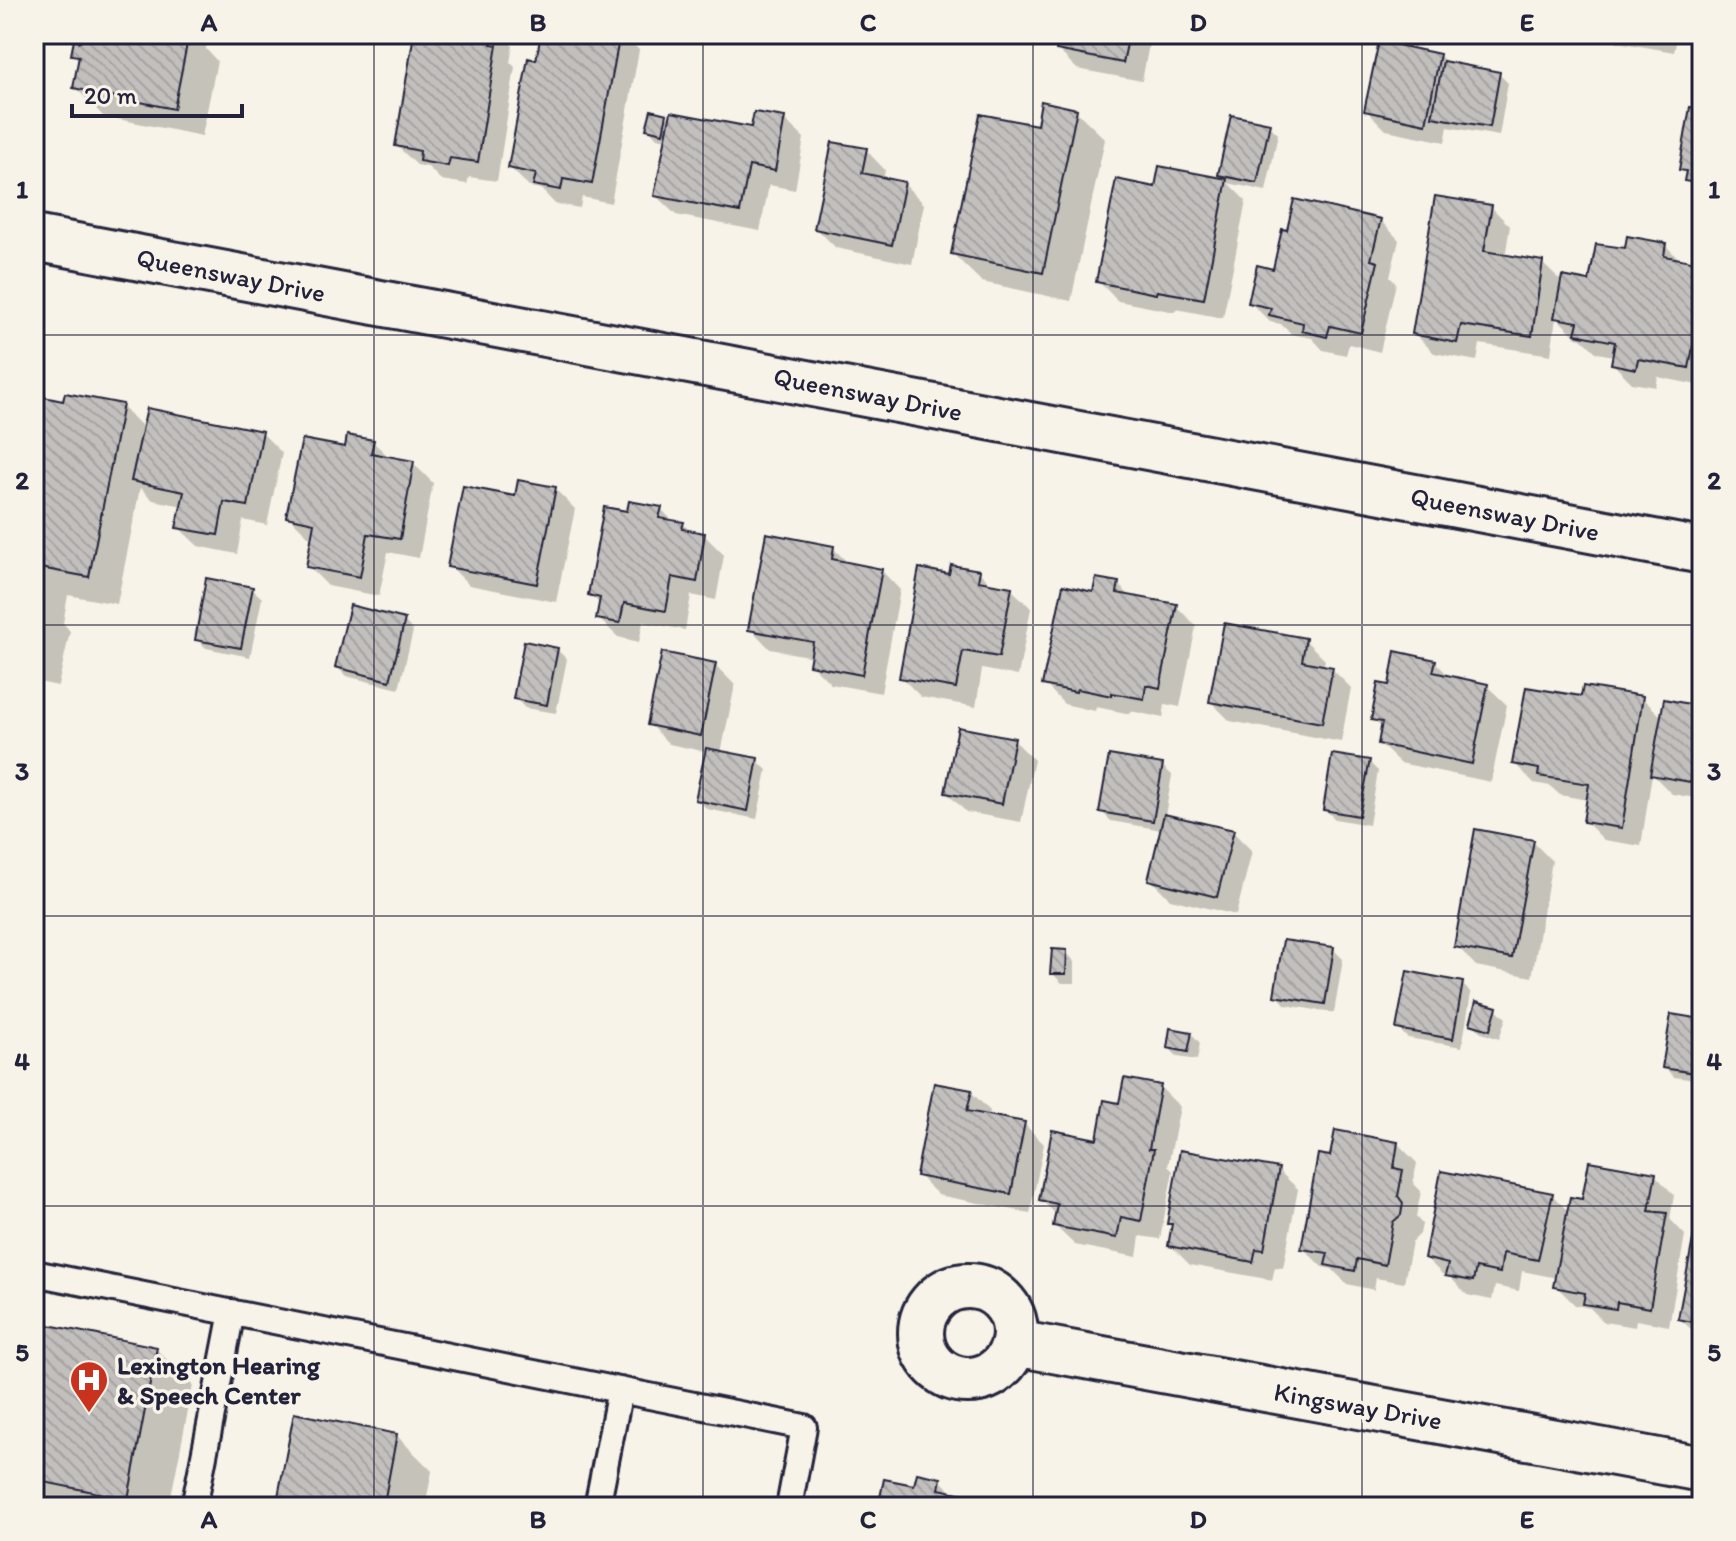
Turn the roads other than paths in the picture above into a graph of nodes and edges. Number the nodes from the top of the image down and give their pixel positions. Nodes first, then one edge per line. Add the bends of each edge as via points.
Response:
1 (34, 238) edge
2 (1702, 551) edge
3 (34, 1273) edge
4 (232, 1312) junction
5 (1015, 1343) dead end
6 (620, 1390) junction
7 (1702, 1469) edge
8 (194, 1507) edge
9 (597, 1507) edge
10 (789, 1507) edge

1 - 2 street, Queensway Drive
3 - 4 lane
4 - 6 lane
4 - 8 lane
5 - 7 street, Kingsway Drive
6 - 9 lane
6 - 10 lane via 804,1427

